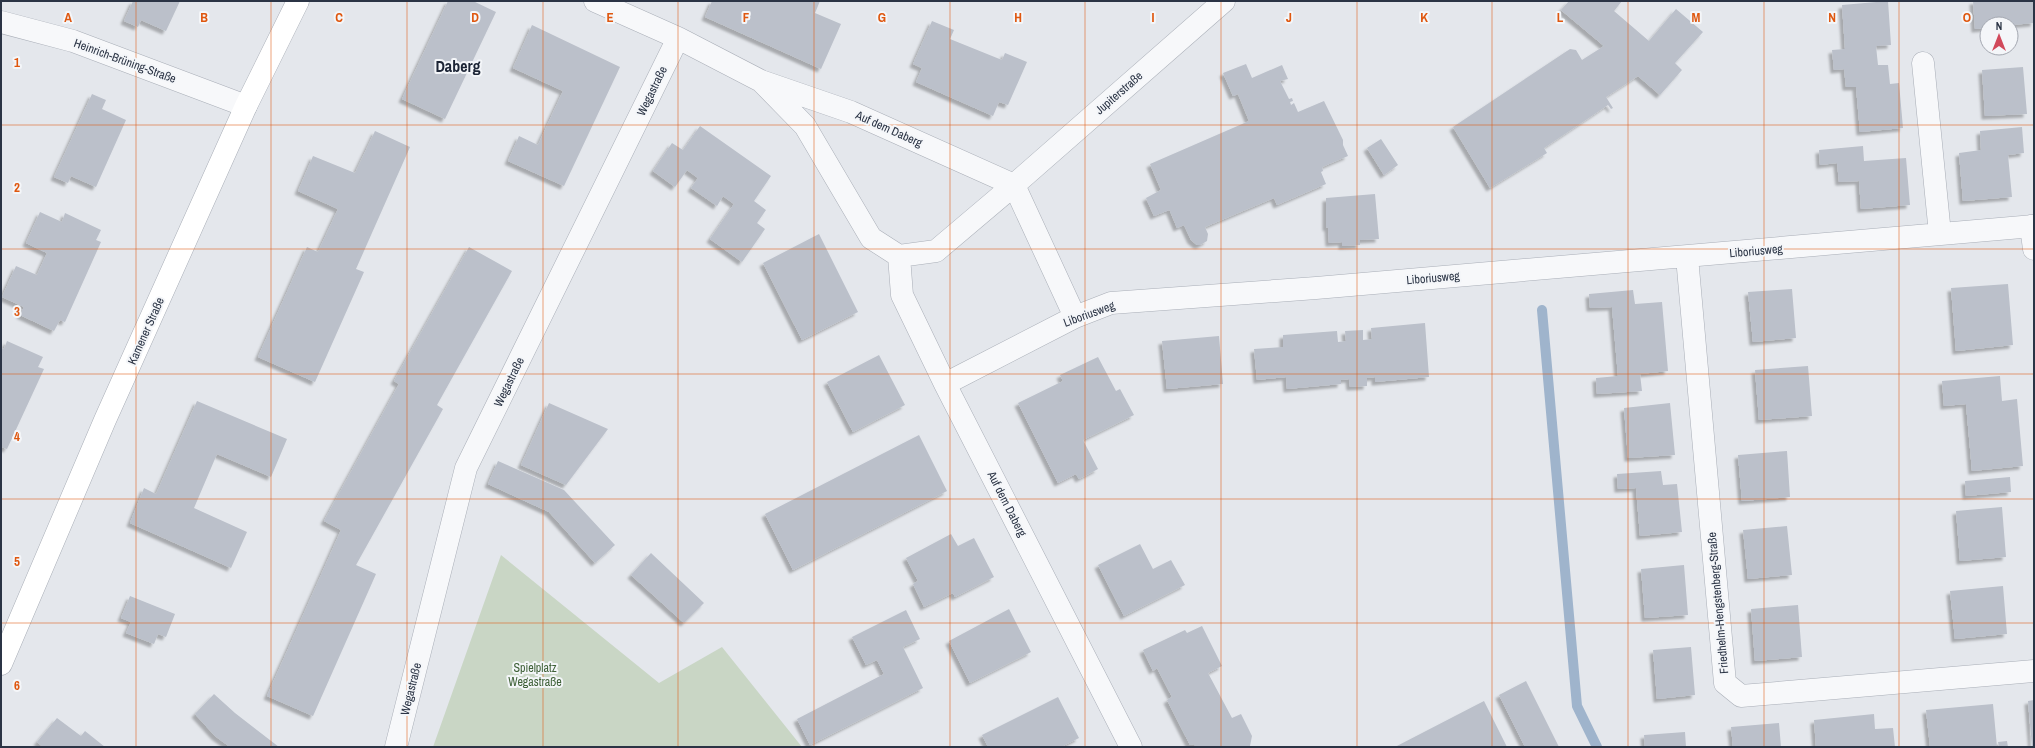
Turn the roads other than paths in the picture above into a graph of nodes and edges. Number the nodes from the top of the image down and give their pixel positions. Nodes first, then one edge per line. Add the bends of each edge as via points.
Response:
1 (298, 1) edge
2 (595, 1) edge
3 (1224, 1) edge
4 (1, 22) edge
5 (678, 38) junction
6 (1923, 63) dead end
7 (761, 81) junction
8 (246, 106) junction
9 (1014, 185) junction
10 (2033, 226) edge
11 (1940, 234) junction
12 (2034, 249) edge
13 (899, 256) junction
14 (1687, 257) junction
15 (1075, 316) junction
16 (945, 384) junction
17 (1, 664) edge
18 (2034, 671) edge
19 (396, 747) edge
20 (1131, 747) edge

1 - 8 main road, Kamener Straße
2 - 5 street, Auf dem Daberg
3 - 9 street, Jupiterstraße
4 - 8 street, Heinrich-Brüning-Straße via 73,41
5 - 7 street, Auf dem Daberg
5 - 19 street, Wegastraße via 466,468
6 - 11 street
7 - 9 street, Auf dem Daberg via 851,112
7 - 13 street, Auf dem Daberg via 805,126 871,238
8 - 17 main road, Kamener Straße via 105,420
9 - 13 street via 936,251
9 - 15 street
10 - 11 street, Liboriusweg
10 - 12 street
11 - 14 street, Liboriusweg
13 - 16 street, Auf dem Daberg via 902,295
14 - 15 street, Liboriusweg via 1111,303
14 - 18 street, Friedhelm-Hengstenberg-Straße via 1725,683 1741,696
15 - 16 street, Liboriusweg
16 - 20 street, Auf dem Daberg

